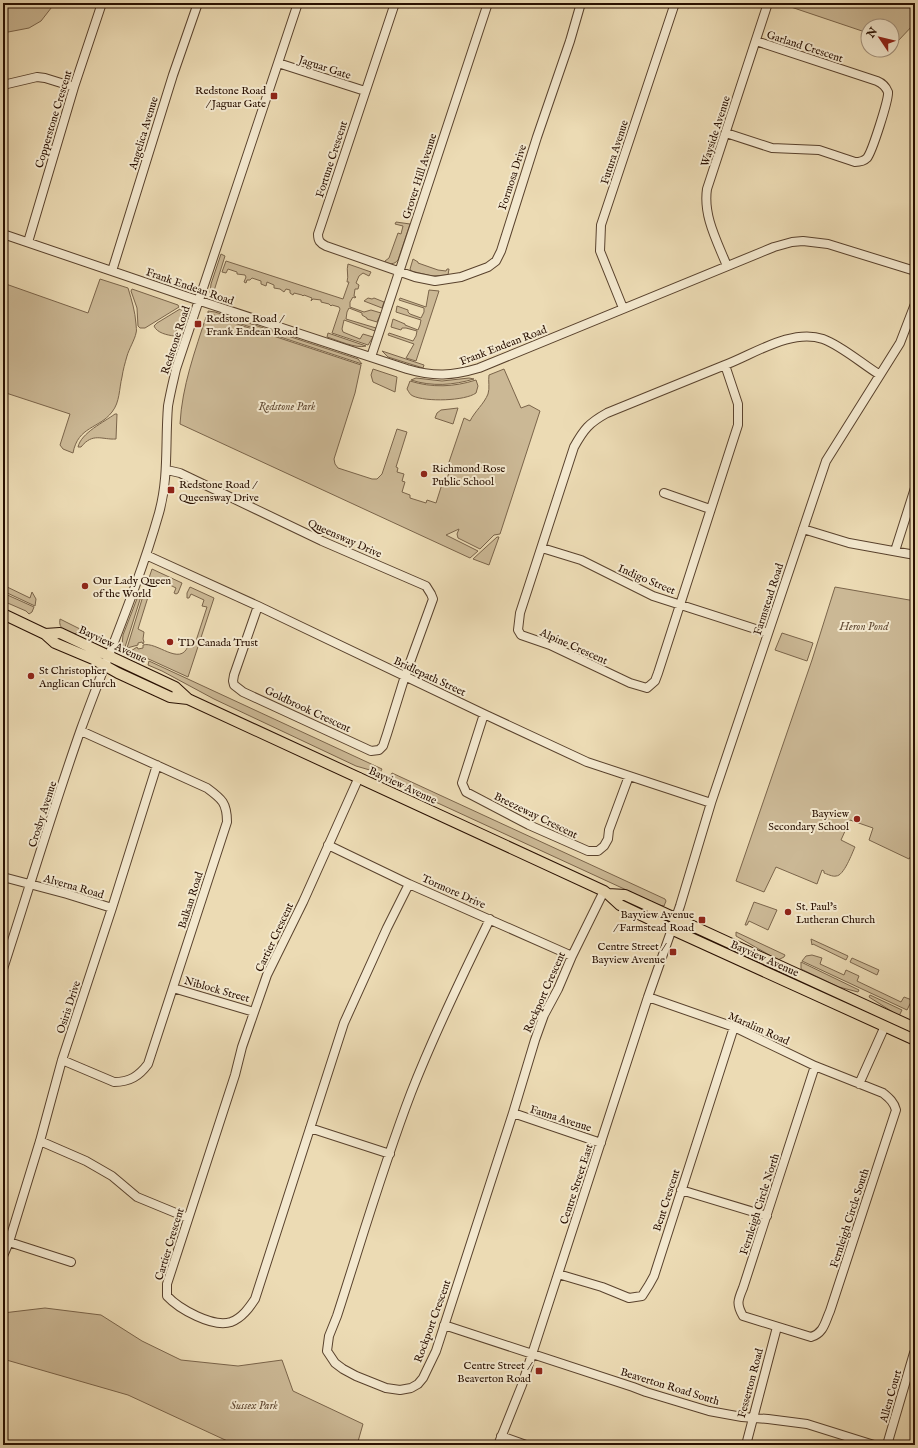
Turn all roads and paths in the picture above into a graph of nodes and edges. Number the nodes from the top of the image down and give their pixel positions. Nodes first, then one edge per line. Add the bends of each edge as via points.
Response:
1 (102, 3) edge
2 (198, 3) edge
3 (298, 3) edge
4 (395, 3) edge
5 (488, 3) edge
6 (581, 3) edge
7 (674, 3) edge
8 (768, 3) edge
9 (756, 41) junction
10 (278, 63) junction
11 (3, 85) edge
12 (74, 87) junction
13 (365, 91) junction
14 (726, 133) junction
15 (3, 234) edge
16 (28, 242) junction
17 (727, 266) junction
18 (112, 271) junction
19 (399, 271) junction
20 (915, 271) edge
21 (199, 300) junction
22 (915, 304) edge
23 (623, 308) junction
24 (371, 357) junction
25 (725, 365) junction
26 (880, 375) junction
27 (167, 470) junction
28 (915, 488) edge
29 (664, 493) dead end
30 (710, 510) junction
31 (803, 529) junction
32 (542, 548) junction
33 (895, 551) junction
34 (146, 555) junction
35 (915, 555) edge
36 (680, 605) junction
37 (258, 606) junction
38 (3, 614) edge
39 (768, 633) junction
40 (46, 634) junction
41 (108, 655) junction
42 (104, 666) junction
43 (405, 676) junction
44 (188, 699) junction
45 (484, 714) junction
46 (80, 731) junction
47 (157, 765) junction
48 (629, 776) junction
49 (359, 778) junction
50 (711, 803) junction
51 (328, 845) junction
52 (3, 877) edge
53 (410, 884) junction
54 (30, 885) junction
55 (606, 892) junction
56 (112, 908) junction
57 (676, 918) junction
58 (490, 919) junction
59 (672, 929) junction
60 (572, 956) junction
61 (3, 969) edge
62 (173, 988) junction
63 (648, 997) junction
64 (254, 1012) junction
65 (885, 1026) junction
66 (734, 1027) junction
67 (915, 1028) edge
68 (915, 1040) edge
69 (62, 1060) junction
70 (815, 1066) junction
71 (859, 1084) junction
72 (513, 1113) junction
73 (310, 1128) junction
74 (40, 1141) junction
75 (601, 1143) junction
76 (390, 1154) junction
77 (681, 1190) junction
78 (767, 1216) junction
79 (188, 1218) junction
80 (9, 1242) junction
81 (3, 1256) edge
82 (71, 1262) dead end
83 (558, 1274) junction
84 (444, 1325) junction
85 (777, 1327) junction
86 (914, 1353) dead end
87 (532, 1355) junction
88 (753, 1417) junction
89 (501, 1436) junction
90 (498, 1445) edge
91 (526, 1445) edge
92 (746, 1445) edge
93 (874, 1445) edge
94 (887, 1445) edge

1 - 12 street, Copperstone Crescent
2 - 18 street, Angelica Avenue
3 - 10 street, Redstone Road
4 - 13 street, Fortune Crescent
5 - 19 street, Grover Hill Avenue
6 - 19 street, Formosa Drive via 496,261 488,267 462,276 435,281 420,279
7 - 23 street, Futura Avenue via 601,225 600,251
8 - 9 street, Wayside Avenue
9 - 14 street, Wayside Avenue
9 - 14 street, Garland Crescent via 884,85 888,92 887,100 872,147 867,158 855,162 819,150 772,148
10 - 13 street, Jaguar Gate
10 - 21 street, Redstone Road
11 - 12 street via 37,77
12 - 16 street, Copperstone Crescent
13 - 19 street, Fortune Crescent via 318,240 326,246
14 - 17 street, Wayside Avenue via 705,200 708,219
15 - 16 street, Frank Endean Road
16 - 18 street, Frank Endean Road
17 - 20 street, Frank Endean Road via 774,247 803,241 828,244
17 - 23 street, Frank Endean Road
18 - 21 street, Frank Endean Road
19 - 24 street, Grover Hill Avenue
21 - 24 street, Frank Endean Road
21 - 27 street, Redstone Road via 171,388 168,406
22 - 26 street, Farmstead Road via 900,343
23 - 24 street, Frank Endean Road via 479,368 455,374 442,376 418,372
25 - 26 street, Alpine Crescent via 777,343 803,336 835,345
25 - 30 street, Alpine Crescent via 738,404 738,425
25 - 32 street, Alpine Crescent via 592,421 574,448
26 - 31 street, Farmstead Road via 826,461
27 - 34 street, Redstone Road via 163,499
27 - 43 street, Queensway Drive via 180,473 426,586 433,598
28 - 33 street
29 - 30 street
30 - 36 street, Alpine Crescent
31 - 33 street via 849,543
31 - 39 street, Farmstead Road
32 - 36 street, Indigo Street via 581,560 653,596
32 - 36 street, Alpine Crescent via 520,613 518,630 521,635 550,644 630,683 647,688 655,681
33 - 35 street
34 - 37 street, Bridlepath Street
34 - 41 street, Redstone Road
36 - 39 street, Indigo Street
37 - 43 street, Bridlepath Street
37 - 43 street, Goldbrook Crescent via 233,681 243,692 371,751 376,751 383,746
38 - 40 main road, Bayview Avenue
39 - 50 street, Farmstead Road
40 - 41 main road, Bayview Avenue via 60,633
40 - 42 main road, Bayview Avenue via 55,643
41 - 42 street, Redstone Road
41 - 44 main road, Bayview Avenue via 176,687
42 - 44 main road, Bayview Avenue via 170,697
42 - 46 street, Crosby Avenue
43 - 45 street, Bridlepath Street
44 - 49 main road, Bayview Avenue
45 - 48 street, Bridlepath Street via 587,762
45 - 48 street, Breezeway Crescent via 462,783 466,792 529,826 588,851 598,851 608,839
46 - 47 street, Balkan Road
46 - 54 street, Crosby Avenue
47 - 56 street, Osiris Drive
47 - 62 street, Balkan Road via 207,788 223,801 227,814 224,833
48 - 50 street, Bridlepath Street
49 - 51 street, Cartier Crescent
49 - 55 main road, Bayview Avenue
50 - 57 street, Farmstead Road
51 - 53 street, Tormore Drive
51 - 64 street, Cartier Crescent via 267,975
52 - 54 street, Alverna Road
53 - 58 street, Tormore Drive
53 - 73 street, Cartier Crescent via 348,1012
54 - 56 street, Alverna Road
54 - 61 street, Crosby Avenue
55 - 57 main road, Bayview Avenue via 625,895
55 - 59 main road, Bayview Avenue via 620,905
55 - 60 street, Rockport Crescent
56 - 69 street, Osiris Drive
57 - 59 street, Farmstead Road
57 - 67 main road, Bayview Avenue
58 - 60 street, Tormore Drive
58 - 76 street, Rockport Crescent via 419,1074
59 - 63 street, Centre Street East
59 - 65 main road, Bayview Avenue
60 - 72 street, Rockport Crescent via 544,1015
62 - 64 street, Niblock Street
62 - 69 street, Balkan Road via 148,1064 135,1078 114,1082
63 - 66 street, Maralim Road
63 - 75 street, Centre Street East
64 - 79 street, Cartier Crescent
65 - 68 main road, Bayview Avenue
65 - 71 street
66 - 70 street, Maralim Road
66 - 77 street, Bent Crescent
69 - 74 street, Osiris Drive
70 - 71 street, Maralim Road
70 - 78 street, Fernleigh Circle North
71 - 85 street, Fernleigh Circle South via 883,1093 896,1110 830,1311 818,1335 811,1337
72 - 75 street, Fauna Avenue
72 - 84 street, Rockport Crescent
73 - 76 street
73 - 79 street, Cartier Crescent via 255,1298 244,1314 230,1322 206,1320 174,1304 167,1296 167,1284
74 - 79 street via 86,1161 112,1176 137,1197
74 - 80 street, Osiris Drive
75 - 83 street, Centre Street East
76 - 84 street, Rockport Crescent via 329,1336 327,1351 335,1363 356,1376 386,1388 406,1390 418,1384 423,1378 436,1351
77 - 78 street
77 - 83 street, Bent Crescent via 654,1276 642,1296 629,1298
78 - 85 street, Fernleigh Circle North via 738,1300 743,1316
80 - 81 street, Osiris Drive
80 - 82 street
83 - 87 street, Centre Street East
84 - 87 street, Beaverton Road South
85 - 88 street, Fesserton Road
86 - 94 street, Allen Court
87 - 88 street, Beaverton Road South via 672,1401 709,1411
87 - 89 street, Centre Street East
88 - 92 street, Fesserton Road
88 - 93 street, Beaverton Road South via 807,1424
89 - 90 street, Centre Street East
89 - 91 street

